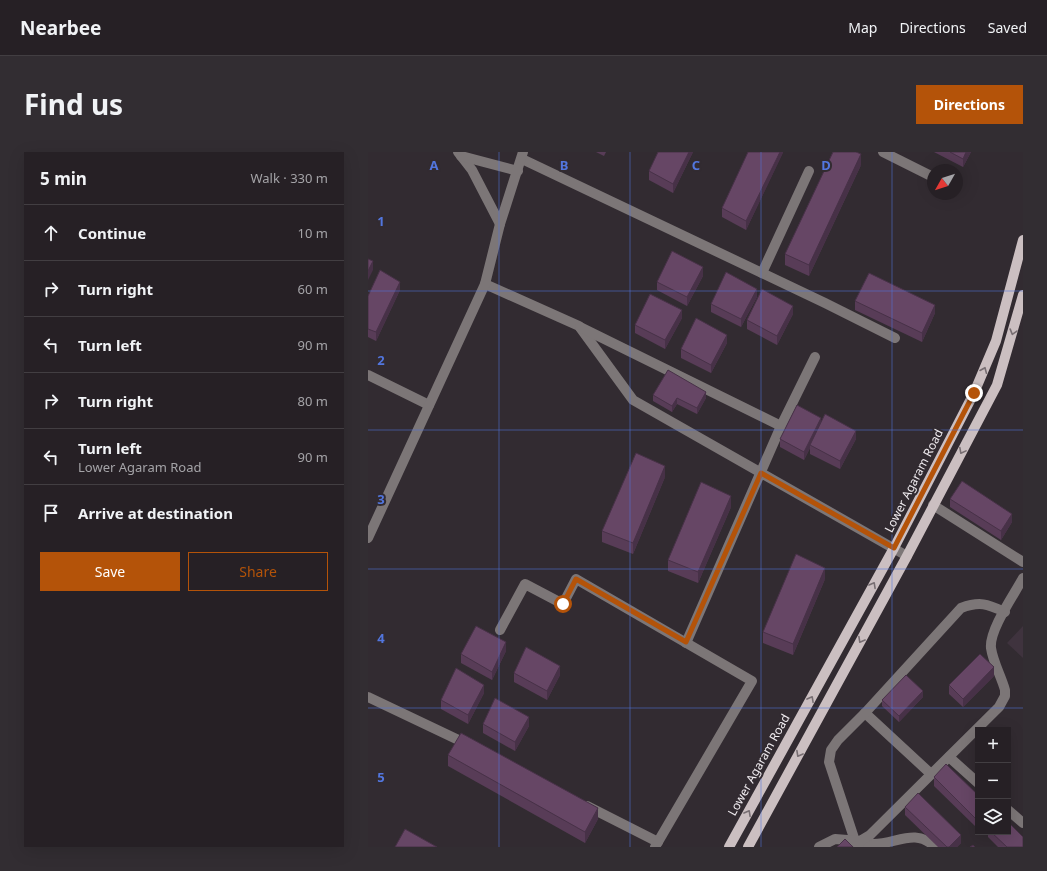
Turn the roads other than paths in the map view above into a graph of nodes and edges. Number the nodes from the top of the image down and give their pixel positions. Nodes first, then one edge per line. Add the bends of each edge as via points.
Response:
1 (883, 152) edge
2 (460, 154) edge
3 (522, 155) edge
4 (518, 171) junction
5 (809, 171) dead end
6 (927, 174) edge
7 (500, 224) junction
8 (1023, 240) edge
9 (762, 273) junction
10 (485, 284) junction
11 (1023, 295) edge
12 (579, 326) junction
13 (895, 338) dead end
14 (815, 357) dead end
15 (368, 375) edge
16 (429, 405) junction
17 (781, 426) junction
18 (761, 473) junction
19 (934, 505) junction
20 (368, 538) edge
21 (894, 548) junction
22 (907, 556) junction
23 (1023, 562) edge
24 (1023, 578) edge
25 (1004, 612) junction
26 (500, 630) dead end
27 (686, 642) junction
28 (368, 698) edge
29 (866, 713) junction
30 (480, 751) edge
31 (949, 757) junction
32 (931, 774) junction
33 (975, 780) edge
34 (580, 802) edge
35 (1011, 813) edge
36 (1023, 823) edge
37 (857, 844) edge
38 (657, 845) edge
39 (729, 847) edge
40 (748, 847) edge
41 (819, 847) edge
42 (935, 847) edge

1 - 6 lane
2 - 4 lane
2 - 7 lane via 472,170
3 - 4 lane
3 - 9 lane
4 - 7 lane
5 - 9 lane
7 - 10 lane
21 -> 8 main road, Lower Agaram Road via 974,393 996,341
9 - 13 lane
10 - 12 lane
10 - 16 lane
11 -> 19 main road via 997,385
12 - 17 lane
12 - 18 lane via 633,400
14 - 17 lane
15 - 16 lane
16 - 20 lane
17 - 18 lane
18 - 21 lane
18 - 27 lane
19 - 22 main road
19 - 23 lane
21 - 22 lane
39 -> 21 main road, Lower Agaram Road
22 -> 40 main road
24 - 25 lane
25 - 29 lane via 986,604 973,603 961,608
25 - 31 lane via 990,643 1005,690 1004,696 999,707
26 - 27 lane via 525,584 563,604 576,579
27 - 38 lane via 752,680
28 - 30 lane
29 - 32 lane
29 - 37 lane via 838,740 831,750 829,762
31 - 32 lane
31 - 33 lane
32 - 37 lane via 870,835
34 - 38 lane
35 - 36 lane
37 - 41 lane via 835,839
37 - 42 lane via 919,838 929,841

